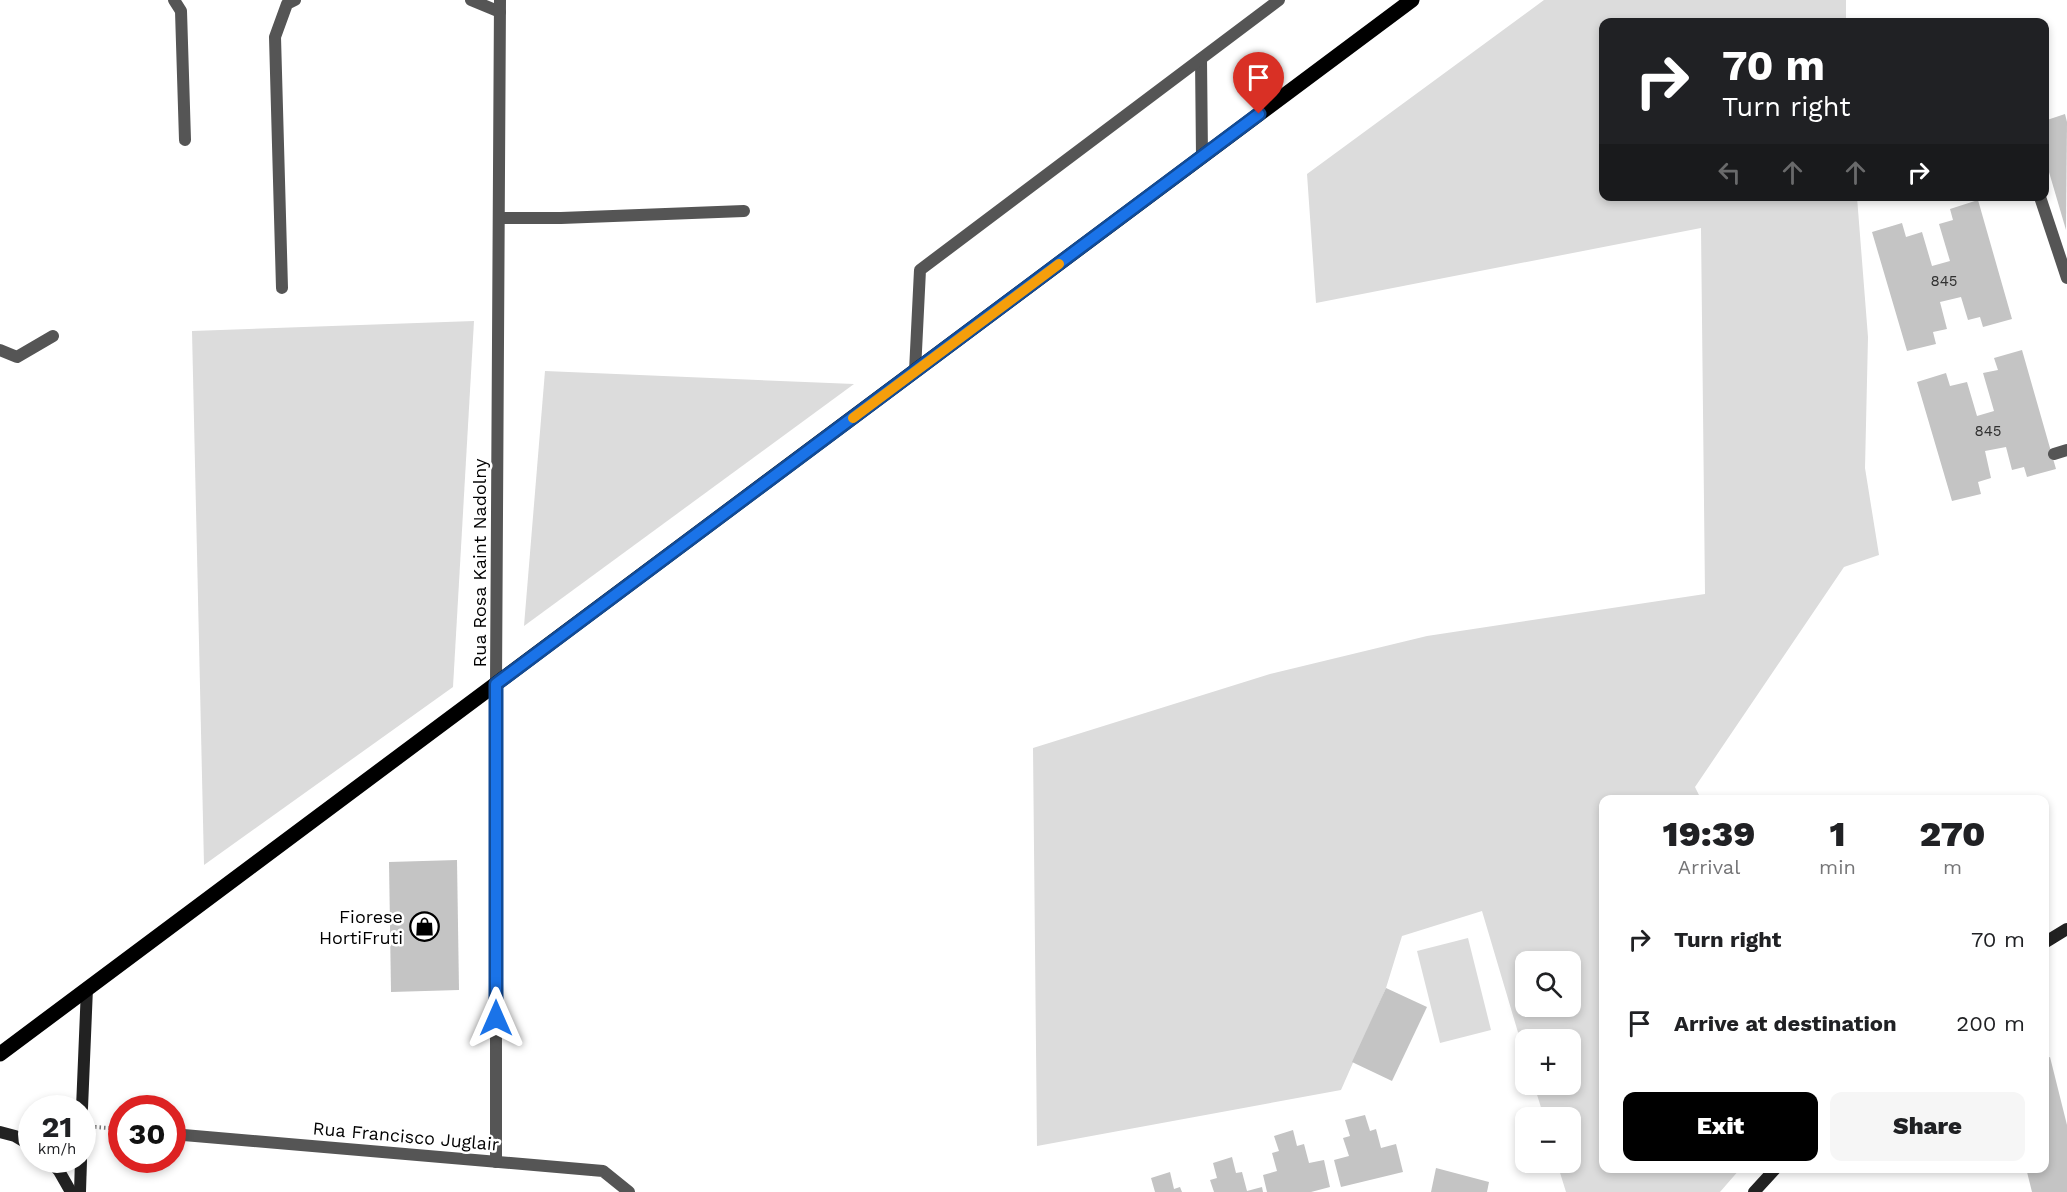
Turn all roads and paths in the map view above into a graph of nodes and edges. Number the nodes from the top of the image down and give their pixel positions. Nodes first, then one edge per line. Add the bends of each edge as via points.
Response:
1 (174, 0) edge
2 (295, 0) edge
3 (471, 0) edge
4 (1280, 0) edge
5 (1412, 0) edge
6 (500, 6) edge
7 (1201, 59) junction
8 (185, 140) dead end
9 (1203, 156) junction
10 (2041, 201) edge
11 (744, 211) dead end
12 (499, 218) junction
13 (2067, 278) edge
14 (282, 288) dead end
15 (52, 336) dead end
16 (0, 350) edge
17 (915, 371) junction
18 (2067, 450) edge
19 (2054, 454) dead end
20 (496, 684) junction
21 (2067, 929) edge
22 (2049, 940) edge
23 (87, 988) junction
24 (0, 1054) edge
25 (83, 1095) edge
26 (0, 1132) edge
27 (186, 1135) edge
28 (18, 1138) edge
29 (496, 1162) junction
30 (60, 1173) edge
31 (81, 1173) edge
32 (1771, 1173) edge
33 (71, 1192) edge
34 (80, 1192) edge
35 (629, 1192) edge
36 (1754, 1192) edge

1 - 8 street via 181,11
2 - 14 street via 287,4 275,37
3 - 6 street
4 - 7 street
5 - 9 main road
6 - 12 street, Rua Rosa Kaint Nadolny
7 - 9 street
7 - 17 street via 920,270
9 - 17 main road
10 - 13 street
11 - 12 street
12 - 20 street, Rua Rosa Kaint Nadolny
15 - 16 street via 17,357
17 - 20 main road
18 - 19 street
20 - 23 main road
20 - 29 street, Rua Rosa Kaint Nadolny
21 - 22 street
23 - 24 main road
23 - 25 street
26 - 28 street
27 - 29 street, Rua Francisco Juglair
29 - 35 street, Rua Francisco Juglair via 603,1171
30 - 33 street
31 - 34 street
32 - 36 street

